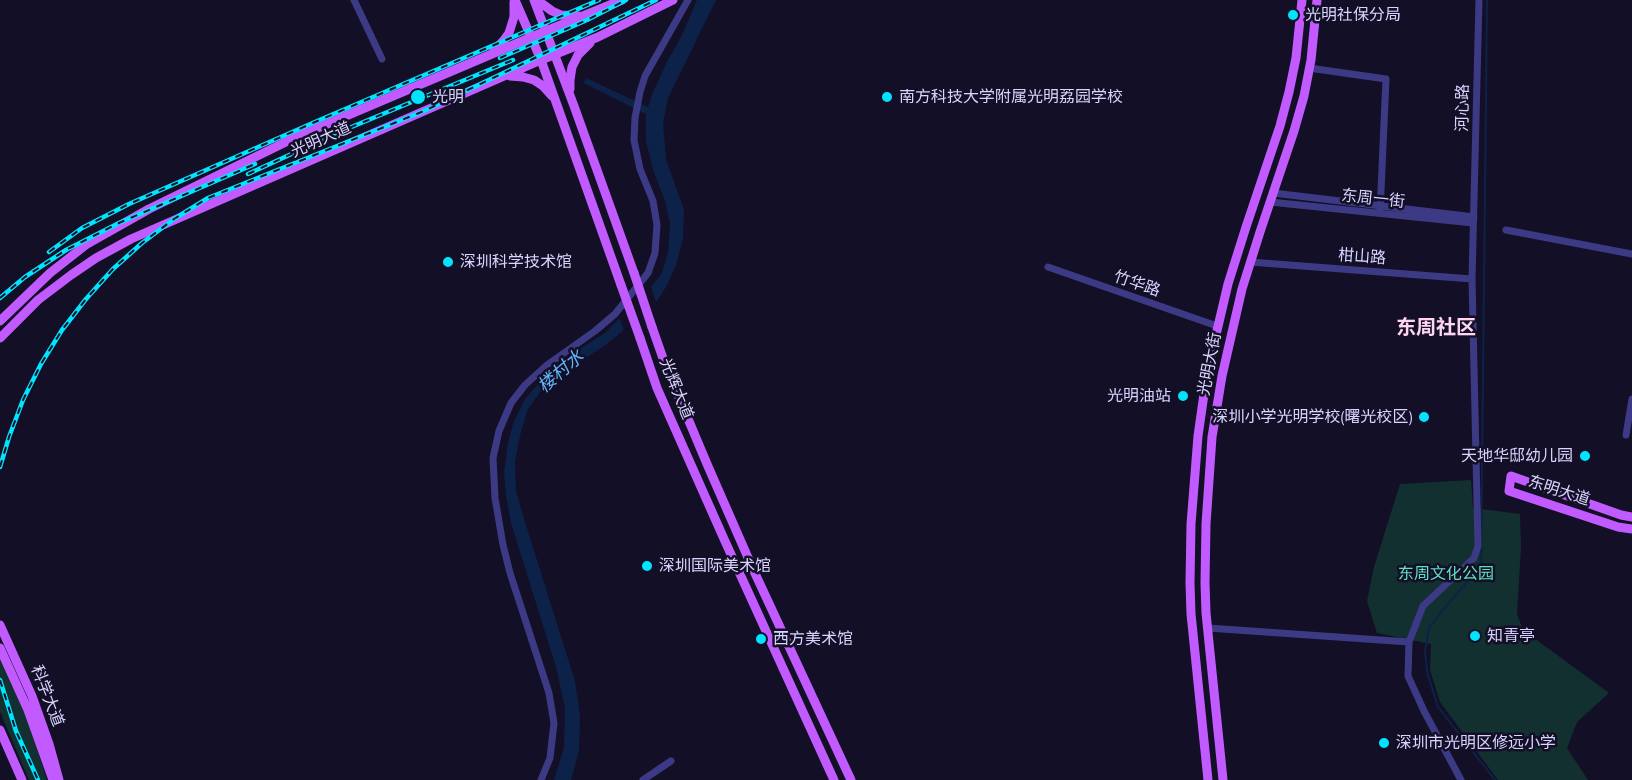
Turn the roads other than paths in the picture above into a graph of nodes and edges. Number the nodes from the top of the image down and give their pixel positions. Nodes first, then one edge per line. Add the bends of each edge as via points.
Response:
1 (354, 0) edge
2 (514, 0) edge
3 (536, 0) edge
4 (622, 0) edge
5 (673, 0) edge
6 (688, 0) edge
7 (1302, 0) edge
8 (1317, 0) edge
9 (1479, 0) edge
10 (590, 13) junction
11 (546, 31) junction
12 (532, 37) junction
13 (598, 37) junction
14 (556, 55) junction
15 (485, 57) junction
16 (382, 59) dead end
17 (541, 60) junction
18 (1309, 68) junction
19 (501, 78) junction
20 (556, 102) junction
21 (574, 106) junction
22 (1271, 198) junction
23 (1380, 210) junction
24 (1474, 220) junction
25 (1506, 230) dead end
26 (1632, 254) edge
27 (1250, 262) junction
28 (1048, 267) dead end
29 (1472, 279) junction
30 (0, 321) edge
31 (1217, 326) junction
32 (0, 338) edge
33 (1632, 399) edge
34 (1626, 435) dead end
35 (1632, 517) edge
36 (1632, 529) edge
37 (0, 625) edge
38 (1208, 628) junction
39 (1409, 642) junction
40 (0, 648) edge
41 (0, 730) edge
42 (671, 761) dead end
43 (22, 780) edge
44 (53, 780) edge
45 (59, 780) edge
46 (541, 780) edge
47 (643, 780) edge
48 (834, 780) edge
49 (851, 780) edge
50 (1208, 780) edge
51 (1223, 780) edge
52 (1461, 780) edge

1 - 16 street
2 - 12 main road, 光辉大道
2 - 15 main road via 509,33
3 - 10 main road via 561,15
3 - 11 main road, 光辉大道
4 - 10 main road, 光明大道
5 - 13 main road, 光明大道
6 - 46 street via 645,76 634,118 640,169 653,201 657,225 655,253 648,273 615,314 525,385 511,403 493,458 503,545 549,693 554,723 550,758
7 - 31 main road, 光明大街 via 1285,110 1236,255
8 - 18 main road, 光明大街
9 - 24 street, 河心路
10 - 11 main road, 光明大道
11 - 12 main road, 光明大道
11 - 14 main road, 光辉大道
12 - 15 main road, 光明大道
12 - 17 main road, 光辉大道
13 - 14 main road, 光明大道
13 - 21 main road via 578,55 573,67 570,93
14 - 17 main road, 光明大道
14 - 21 main road, 光辉大道
15 - 30 main road, 光明大道 via 294,138 121,224 50,273
17 - 19 main road, 光明大道
17 - 20 main road, 光辉大道
18 - 22 main road, 光明大街 via 1300,114
18 - 23 street via 1386,79
19 - 20 main road via 534,80
19 - 32 main road, 光明大道 via 131,239 71,275 38,300
20 - 48 main road, 光辉大道, bridge via 657,388
21 - 49 main road, 光辉大道, bridge via 665,364 706,464
22 - 23 street, 东周一街
22 - 27 main road, 光明大街
23 - 24 street, 东周一街
24 - 29 street, 河心路
25 - 26 street
27 - 29 street, 柑山路
27 - 38 main road, 光明大街 via 1228,346 1211,446 1205,553
28 - 31 street, 竹华路
29 - 39 street, 河心路 via 1478,546 1474,558 1423,606
31 - 50 main road, 光明大街 via 1198,436 1190,553 1191,614
33 - 34 street
35 - 36 main road, 东明大道 via 1511,476 1509,491
37 - 45 main road, 科学大道 via 32,696
38 - 39 street
38 - 51 main road, 光明大街
39 - 52 street, 河心路 via 1408,676
40 - 44 main road
41 - 43 main road
42 - 47 street

